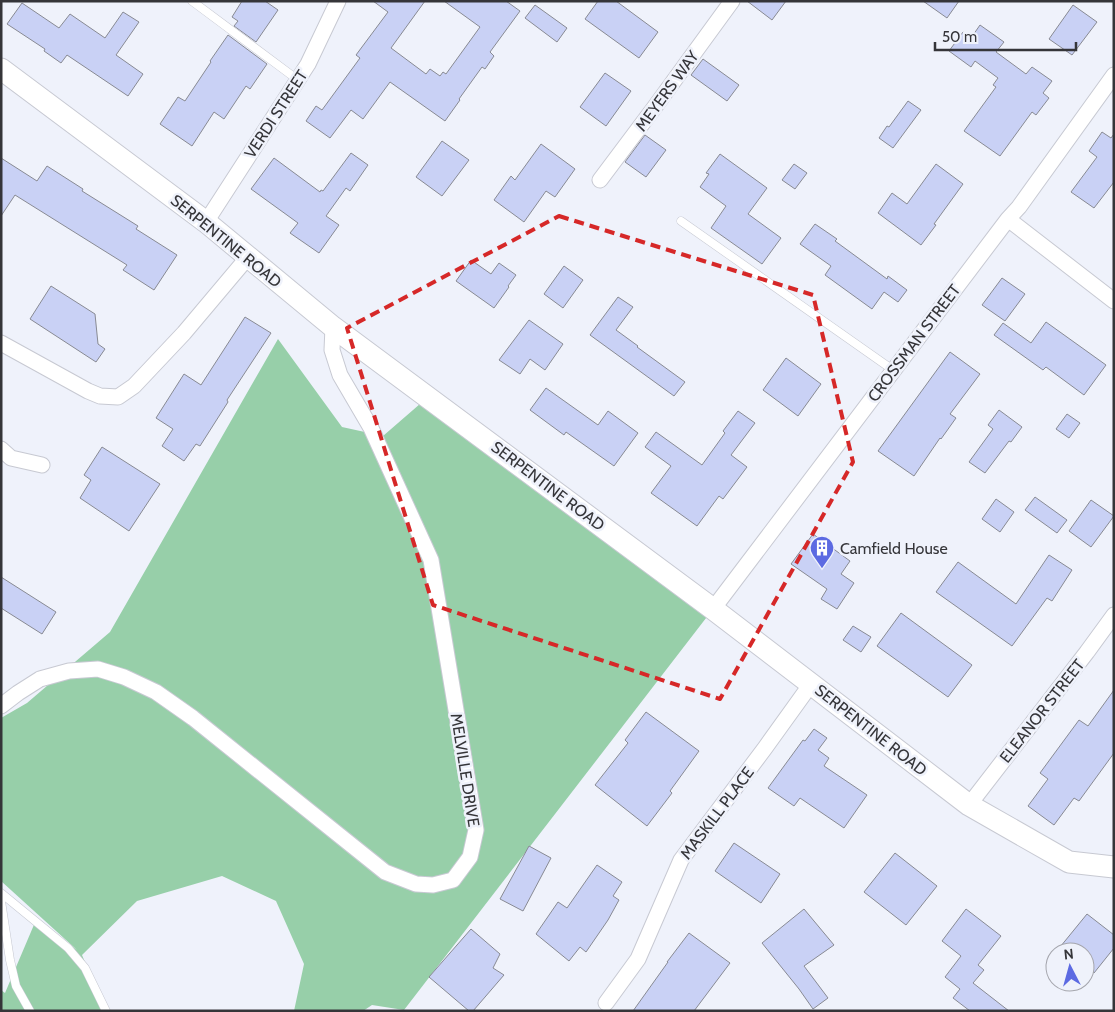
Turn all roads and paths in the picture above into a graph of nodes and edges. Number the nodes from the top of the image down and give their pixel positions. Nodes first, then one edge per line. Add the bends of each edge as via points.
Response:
1 (192, 1) edge
2 (338, 1) edge
3 (732, 1) edge
4 (1, 69) edge
5 (1114, 75) edge
6 (298, 80) junction
7 (600, 180) dead end
8 (1008, 219) junction
9 (681, 221) dead end
10 (206, 222) junction
11 (248, 257) junction
12 (1114, 301) edge
13 (333, 327) junction
14 (1, 343) edge
15 (893, 370) junction
16 (1, 449) edge
17 (42, 466) dead end
18 (713, 609) junction
19 (1114, 615) edge
20 (811, 684) junction
21 (1, 706) edge
22 (969, 805) junction
23 (1114, 867) edge
24 (1, 892) edge
25 (1, 901) edge
26 (606, 1003) dead end
27 (30, 1011) edge
28 (106, 1011) edge

1 - 6 lane
2 - 6 street, VERDI STREET
3 - 7 street, MEYERS WAY
4 - 10 street, SERPENTINE ROAD
5 - 8 street, CROSSMAN STREET
6 - 10 street, VERDI STREET
8 - 12 street
8 - 15 street, CROSSMAN STREET
9 - 15 lane
10 - 11 street, SERPENTINE ROAD
11 - 13 street, SERPENTINE ROAD
11 - 14 street via 184,333 134,386 118,397 100,396 88,391
13 - 18 street, SERPENTINE ROAD
13 - 21 street, MELVILLE DRIVE via 332,350 340,375 372,428 431,560 476,830 470,858 452,880 434,885 416,884 385,872 193,718 156,692 124,677 98,669 70,671 40,679
15 - 18 street, CROSSMAN STREET
16 - 17 street via 11,458
18 - 20 street, SERPENTINE ROAD
19 - 22 street, ELEANOR STREET
20 - 22 street, SERPENTINE ROAD
20 - 26 street, MASKILL PLACE via 680,860 638,959
22 - 23 street, SERPENTINE ROAD via 1069,862
24 - 28 lane via 68,948 85,968
25 - 27 lane via 16,986

